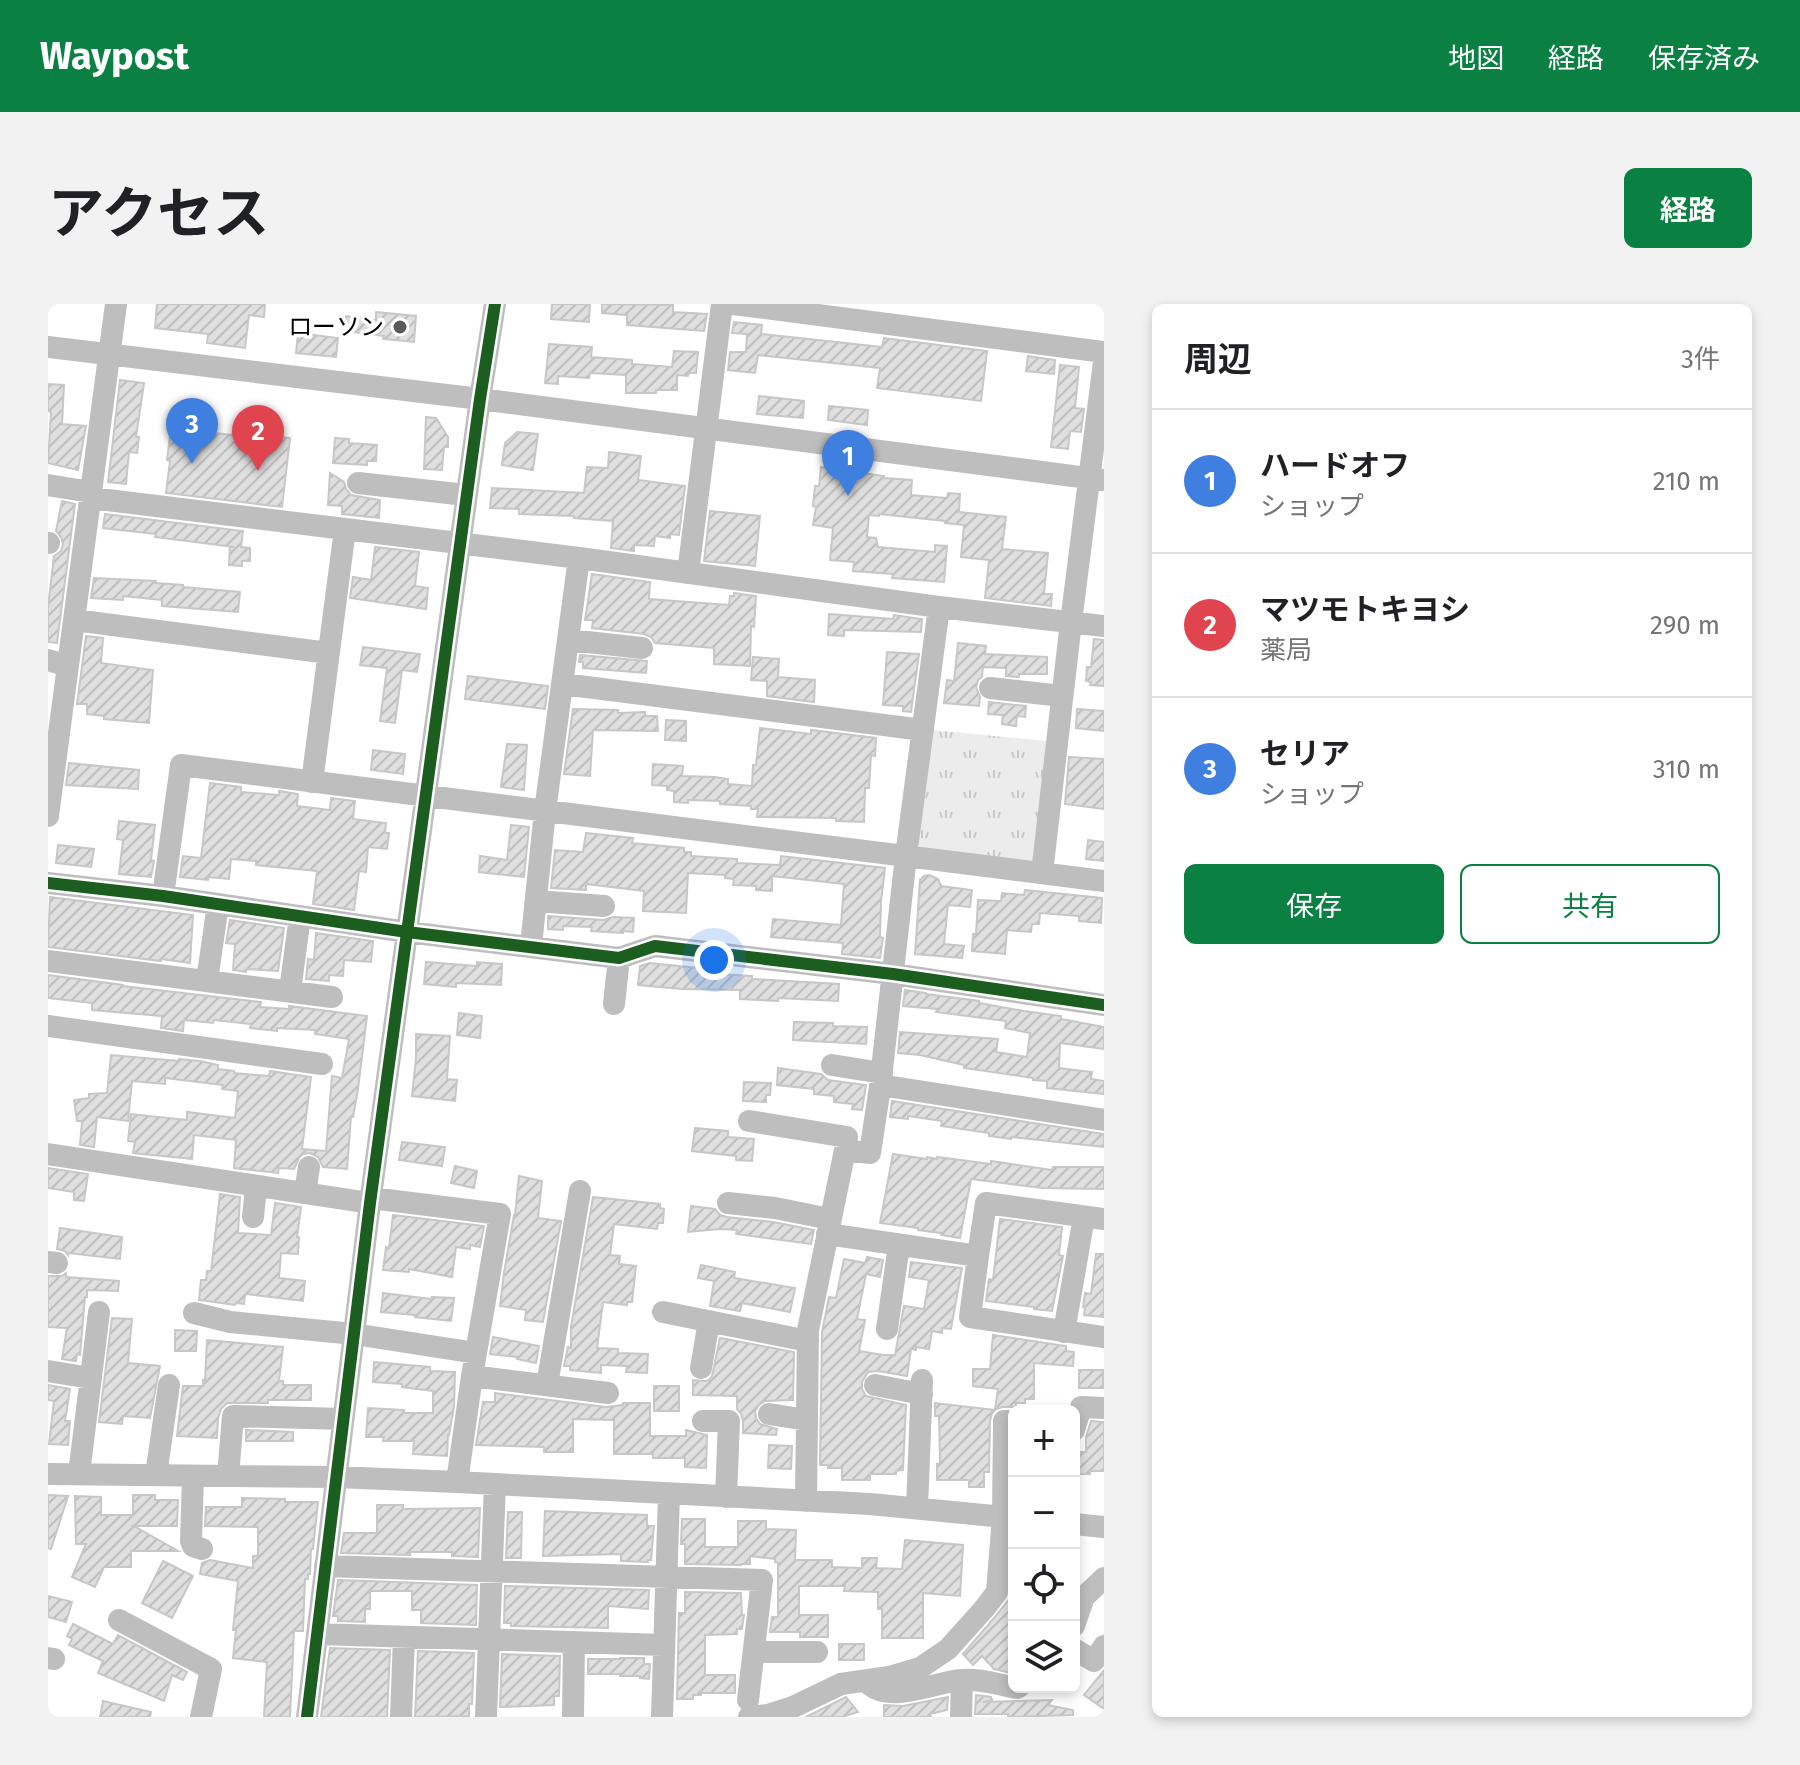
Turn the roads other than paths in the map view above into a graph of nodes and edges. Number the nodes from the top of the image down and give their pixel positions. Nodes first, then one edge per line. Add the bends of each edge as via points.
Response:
1 (116, 304) edge
2 (495, 304) edge
3 (722, 304) edge
4 (733, 304) edge
5 (48, 347) edge
6 (1104, 352) edge
7 (109, 355) junction
8 (1104, 362) edge
9 (480, 399) junction
10 (706, 429) junction
11 (1097, 480) edge
12 (358, 483) dead end
13 (48, 485) edge
14 (91, 495) junction
15 (466, 495) junction
16 (345, 529) junction
17 (460, 542) junction
18 (579, 558) junction
19 (688, 573) junction
20 (939, 607) junction
21 (74, 620) junction
22 (1071, 622) junction
23 (1104, 626) edge
24 (569, 640) junction
25 (642, 648) dead end
26 (329, 653) junction
27 (58, 663) edge
28 (563, 684) junction
29 (990, 688) dead end
30 (1062, 696) junction
31 (923, 730) junction
32 (52, 754) edge
33 (312, 782) junction
34 (425, 796) junction
35 (545, 811) junction
36 (48, 816) edge
37 (906, 856) junction
38 (1042, 873) junction
39 (1104, 881) edge
40 (48, 883) edge
41 (163, 896) junction
42 (536, 901) junction
43 (218, 904) junction
44 (604, 906) dead end
45 (300, 916) junction
46 (407, 932) junction
47 (531, 946) junction
48 (619, 958) junction
49 (48, 961) edge
50 (893, 974) junction
51 (207, 981) junction
52 (290, 991) junction
53 (332, 997) dead end
54 (614, 1004) dead end
55 (1104, 1005) edge
56 (48, 1026) edge
57 (322, 1064) dead end
58 (832, 1065) dead end
59 (881, 1079) junction
60 (1104, 1120) edge
61 (749, 1121) dead end
62 (845, 1150) junction
63 (48, 1154) edge
64 (309, 1167) dead end
65 (256, 1186) junction
66 (580, 1191) dead end
67 (305, 1193) junction
68 (371, 1201) junction
69 (728, 1203) dead end
70 (253, 1217) dead end
71 (1094, 1218) edge
72 (829, 1226) junction
73 (899, 1245) junction
74 (978, 1256) junction
75 (99, 1312) dead end
76 (663, 1312) dead end
77 (194, 1313) dead end
78 (709, 1321) junction
79 (887, 1329) dead end
80 (1064, 1332) junction
81 (354, 1334) junction
82 (1104, 1337) edge
83 (808, 1341) junction
84 (476, 1353) junction
85 (701, 1368) dead end
86 (48, 1371) edge
87 (472, 1376) junction
88 (91, 1378) junction
89 (169, 1385) dead end
90 (547, 1385) junction
91 (875, 1385) dead end
92 (608, 1393) dead end
93 (1104, 1408) edge
94 (1080, 1410) edge
95 (769, 1414) dead end
96 (343, 1419) junction
97 (807, 1420) junction
98 (703, 1421) dead end
99 (1008, 1421) edge
100 (48, 1474) edge
101 (79, 1474) junction
102 (156, 1475) junction
103 (193, 1476) junction
104 (228, 1476) junction
105 (336, 1477) junction
106 (457, 1482) junction
107 (495, 1484) junction
108 (669, 1494) junction
109 (726, 1497) junction
110 (806, 1501) junction
111 (917, 1508) junction
112 (1008, 1517) edge
113 (1080, 1525) edge
114 (1104, 1527) edge
115 (202, 1549) dead end
116 (325, 1566) junction
117 (492, 1571) junction
118 (666, 1577) junction
119 (1104, 1578) edge
120 (119, 1620) dead end
121 (1076, 1621) edge
122 (317, 1634) junction
123 (404, 1637) junction
124 (490, 1640) junction
125 (574, 1643) junction
126 (664, 1645) junction
127 (1104, 1646) edge
128 (754, 1652) junction
129 (817, 1652) dead end
130 (1080, 1653) edge
131 (962, 1680) junction
132 (866, 1682) junction
133 (1008, 1686) edge
134 (758, 1712) edge
135 (201, 1717) edge
136 (307, 1717) edge
137 (401, 1717) edge
138 (486, 1717) edge
139 (573, 1717) edge
140 (662, 1717) edge
141 (961, 1717) edge

1 - 7 street
2 - 9 street
3 - 10 street
4 - 6 street
5 - 7 street
7 - 9 street
7 - 14 street
8 - 11 street
9 - 10 street
9 - 15 street
10 - 11 street
10 - 19 street
11 - 22 street
12 - 15 street
13 - 14 street
14 - 16 street
14 - 21 street
15 - 17 street
16 - 17 street
16 - 26 street
17 - 18 street
17 - 34 street
18 - 19 street
18 - 24 street
19 - 20 street
20 - 22 street
20 - 31 street
21 - 26 street
21 - 27 street
22 - 23 street
22 - 30 street
24 - 25 street
24 - 28 street
26 - 33 street
27 - 32 street
28 - 31 street
28 - 35 street
29 - 30 street
30 - 38 street
31 - 37 street
32 - 36 street
33 - 34 street
33 - 41 street via 181,765
34 - 35 street
34 - 46 street
35 - 37 street
35 - 42 street
37 - 38 street
37 - 50 street
38 - 39 street
40 - 41 street
41 - 43 street
42 - 44 street
42 - 47 street
43 - 45 street
43 - 51 street
45 - 46 street
45 - 52 street
46 - 47 street
46 - 68 street
47 - 48 street
48 - 50 street via 655,946
48 - 54 street
49 - 51 street
50 - 55 street
50 - 59 street
51 - 52 street
52 - 53 street
56 - 57 street
58 - 59 street
59 - 60 street
59 - 62 street via 870,1153
61 - 62 street via 847,1137
62 - 72 street
63 - 65 street
64 - 67 street
65 - 67 street
65 - 70 street
66 - 90 street
67 - 68 street
68 - 81 street
68 - 84 street via 500,1214
69 - 72 street via 775,1208
71 - 74 street via 986,1203
71 - 80 street
72 - 73 street
72 - 83 street
73 - 74 street
73 - 79 street
74 - 80 street via 970,1317
75 - 88 street
76 - 78 street
77 - 81 street via 230,1322
78 - 83 street
78 - 85 street
80 - 82 street
81 - 84 street
81 - 96 street
83 - 97 street
84 - 87 street
86 - 88 street
87 - 90 street
87 - 106 street
88 - 101 street
89 - 102 street
90 - 92 street
91 - 111 street via 922,1387
93 - 94 street
95 - 97 street
96 - 104 street via 233,1416
96 - 105 street
97 - 110 street
98 - 109 street via 729,1421
99 - 112 street
100 - 101 street
101 - 102 street
102 - 103 street
103 - 104 street
103 - 115 street via 191,1541
104 - 105 street
105 - 106 street
105 - 116 street
106 - 107 street
107 - 108 street
107 - 117 street
108 - 109 street
108 - 118 street
109 - 110 street
110 - 111 street
111 - 112 street
112 - 132 street via 997,1592 984,1609 927,1664
113 - 114 street
116 - 117 street
116 - 122 street
117 - 118 street
117 - 124 street
118 - 126 street
118 - 128 street via 762,1580
119 - 121 street via 1084,1597
120 - 135 street via 211,1669
122 - 123 street
122 - 136 street
123 - 124 street
123 - 137 street
124 - 125 street
124 - 138 street
125 - 126 street
125 - 139 street
126 - 140 street
127 - 130 street via 1094,1661
128 - 129 street
128 - 134 street
131 - 132 street via 896,1691 876,1691
131 - 133 street
131 - 141 street
132 - 134 street via 841,1684 793,1707

